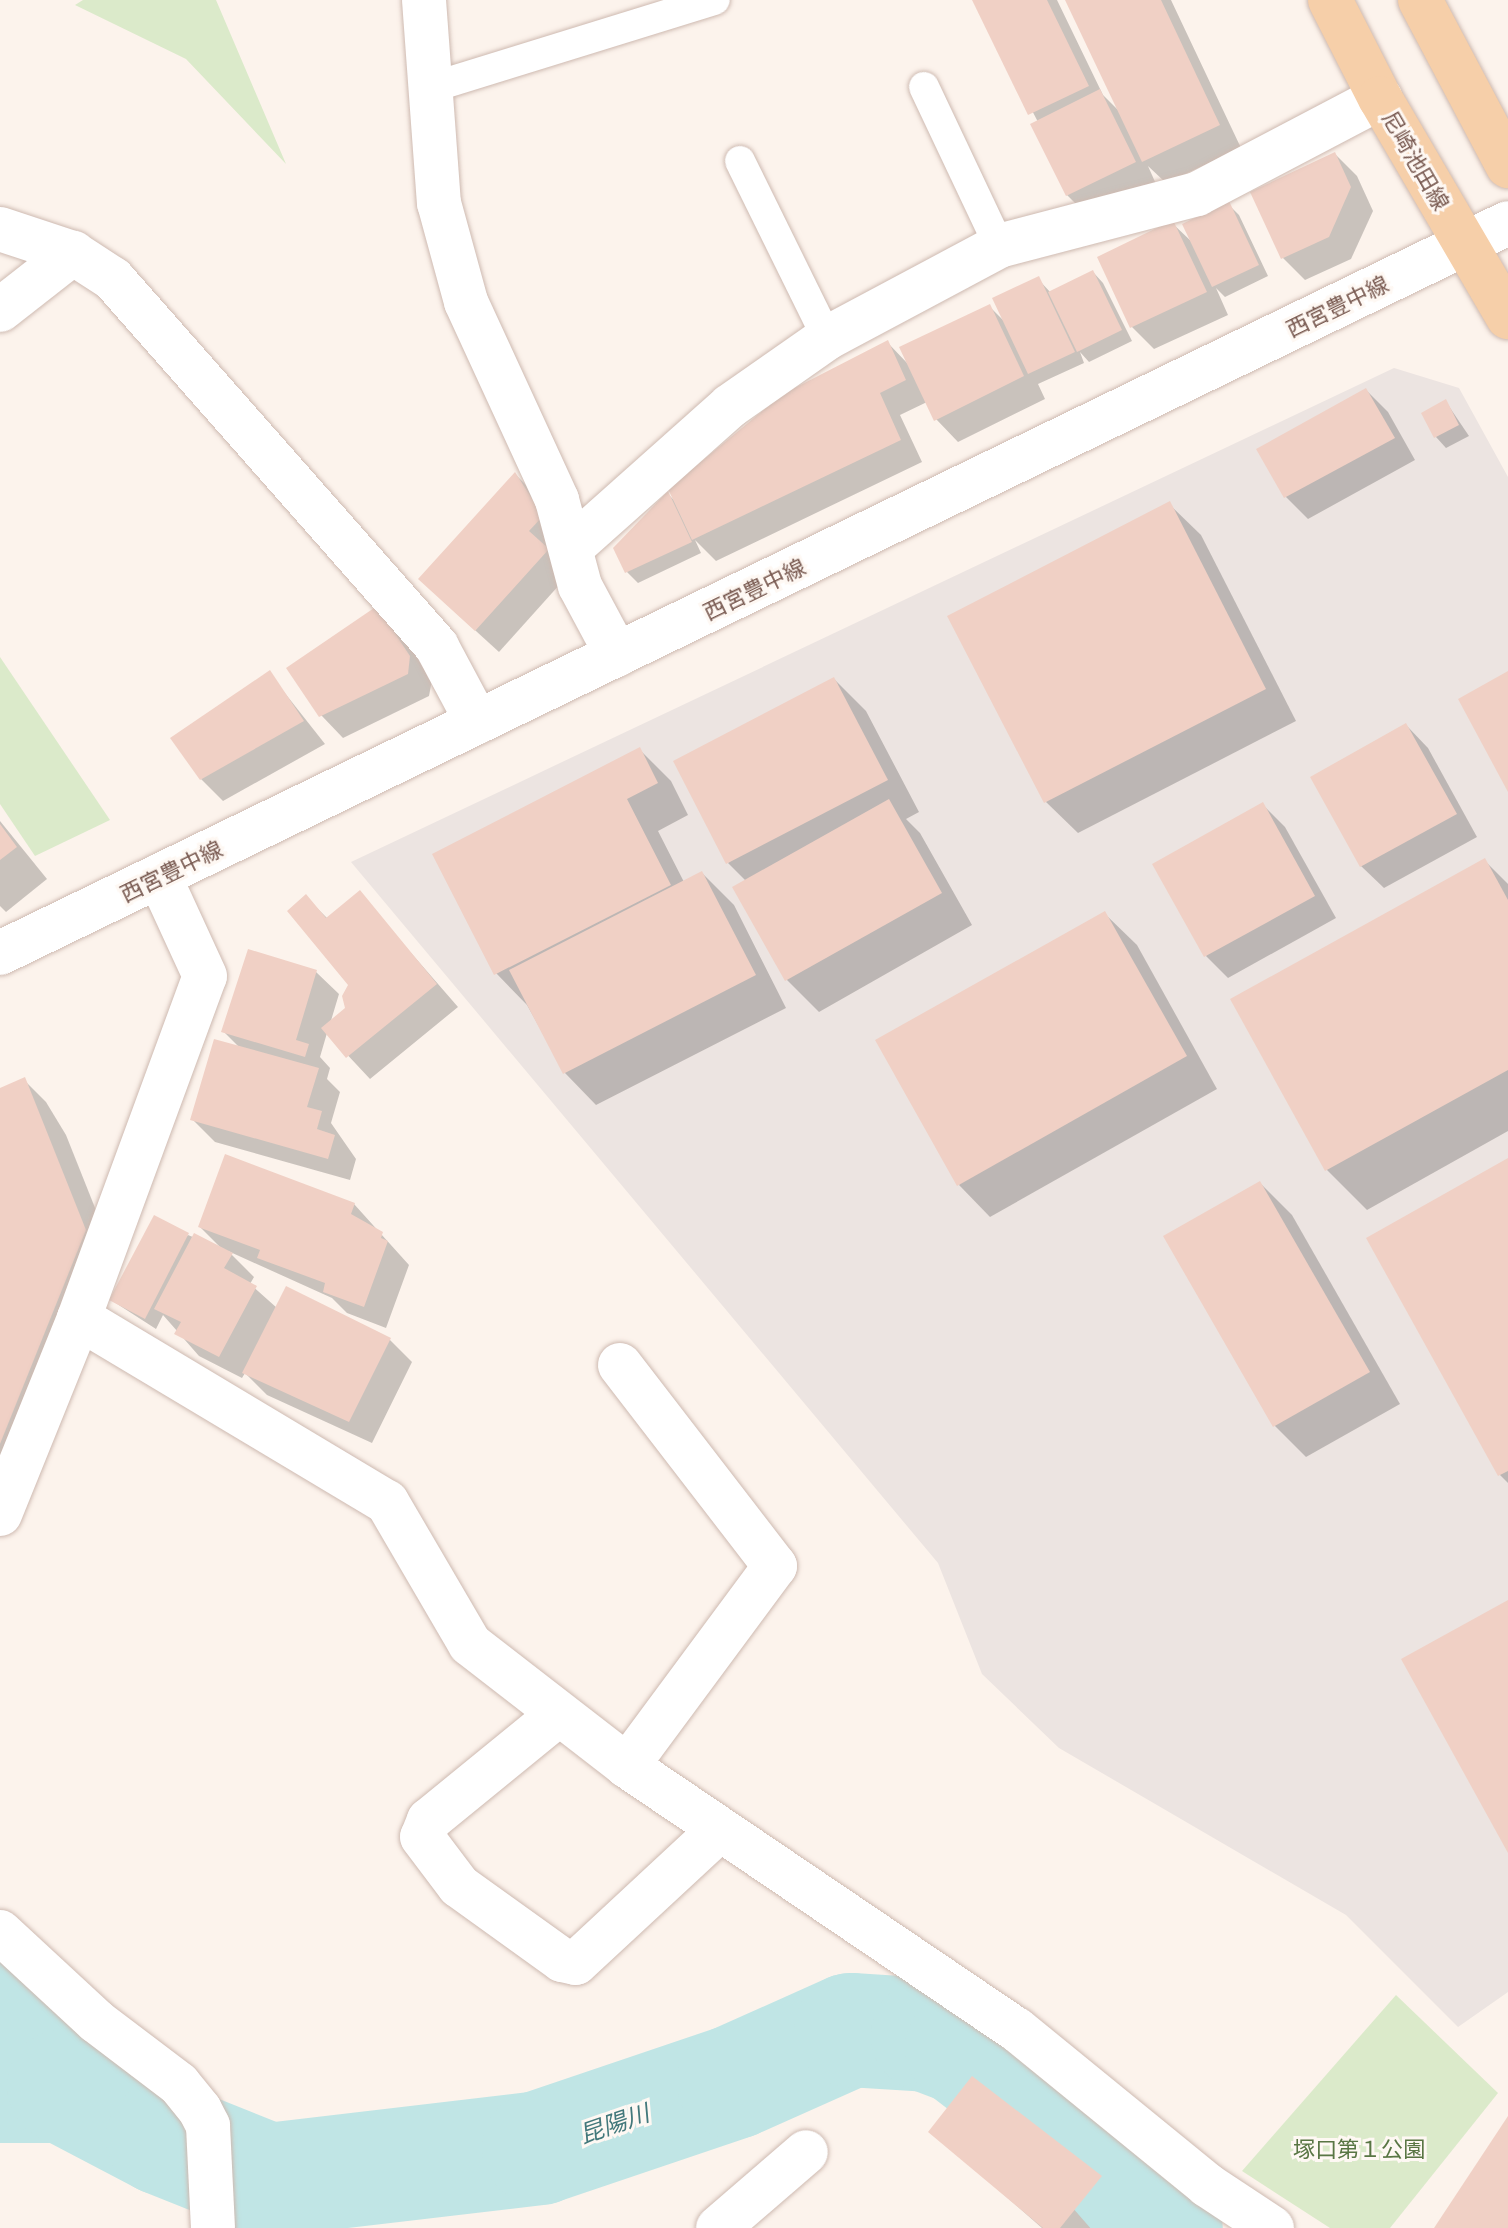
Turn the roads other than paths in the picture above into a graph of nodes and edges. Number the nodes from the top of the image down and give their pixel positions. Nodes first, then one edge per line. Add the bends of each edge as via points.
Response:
1 (424, 0) edge
2 (715, 0) edge
3 (1330, 0) edge
4 (1420, 0) edge
5 (924, 87) dead end
6 (430, 88) junction
7 (1380, 98) junction
8 (740, 161) dead end
9 (1508, 166) edge
10 (1508, 223) edge
11 (0, 229) edge
12 (1465, 244) junction
13 (999, 246) junction
14 (73, 253) junction
15 (0, 310) edge
16 (1508, 317) edge
17 (827, 338) junction
18 (573, 546) junction
19 (617, 655) junction
20 (477, 722) junction
21 (159, 876) junction
22 (0, 953) edge
23 (79, 1318) junction
24 (620, 1365) dead end
25 (0, 1514) edge
26 (559, 1714) junction
27 (627, 1766) junction
28 (719, 1830) junction
29 (0, 1932) edge
30 (806, 2152) dead end
31 (213, 2226) edge
32 (718, 2228) edge
33 (1272, 2228) edge

1 - 6 street
2 - 6 lane
3 - 7 main road, 尼崎池田線
4 - 9 main road
5 - 13 lane
6 - 18 street via 439,203 466,302
7 - 12 main road, 尼崎池田線
7 - 13 street via 1197,194
8 - 17 lane
10 - 12 street, 西宮豊中線
11 - 14 street
12 - 16 main road, 尼崎池田線
12 - 19 street, 西宮豊中線
13 - 17 street
14 - 15 street
14 - 20 street via 113,279 437,647
17 - 18 street via 730,406
18 - 19 street via 580,586
19 - 20 street, 西宮豊中線
20 - 21 street, 西宮豊中線
21 - 22 street, 西宮豊中線
21 - 23 street via 205,976
23 - 25 street
23 - 26 street via 387,1502 470,1644
24 - 27 street via 775,1566
26 - 27 street
26 - 28 street via 429,1820 422,1837 459,1886 562,1960 576,1963
27 - 28 street
28 - 33 street via 1016,2029 1207,2185
29 - 31 street via 96,2021 179,2084 208,2126
30 - 32 street

